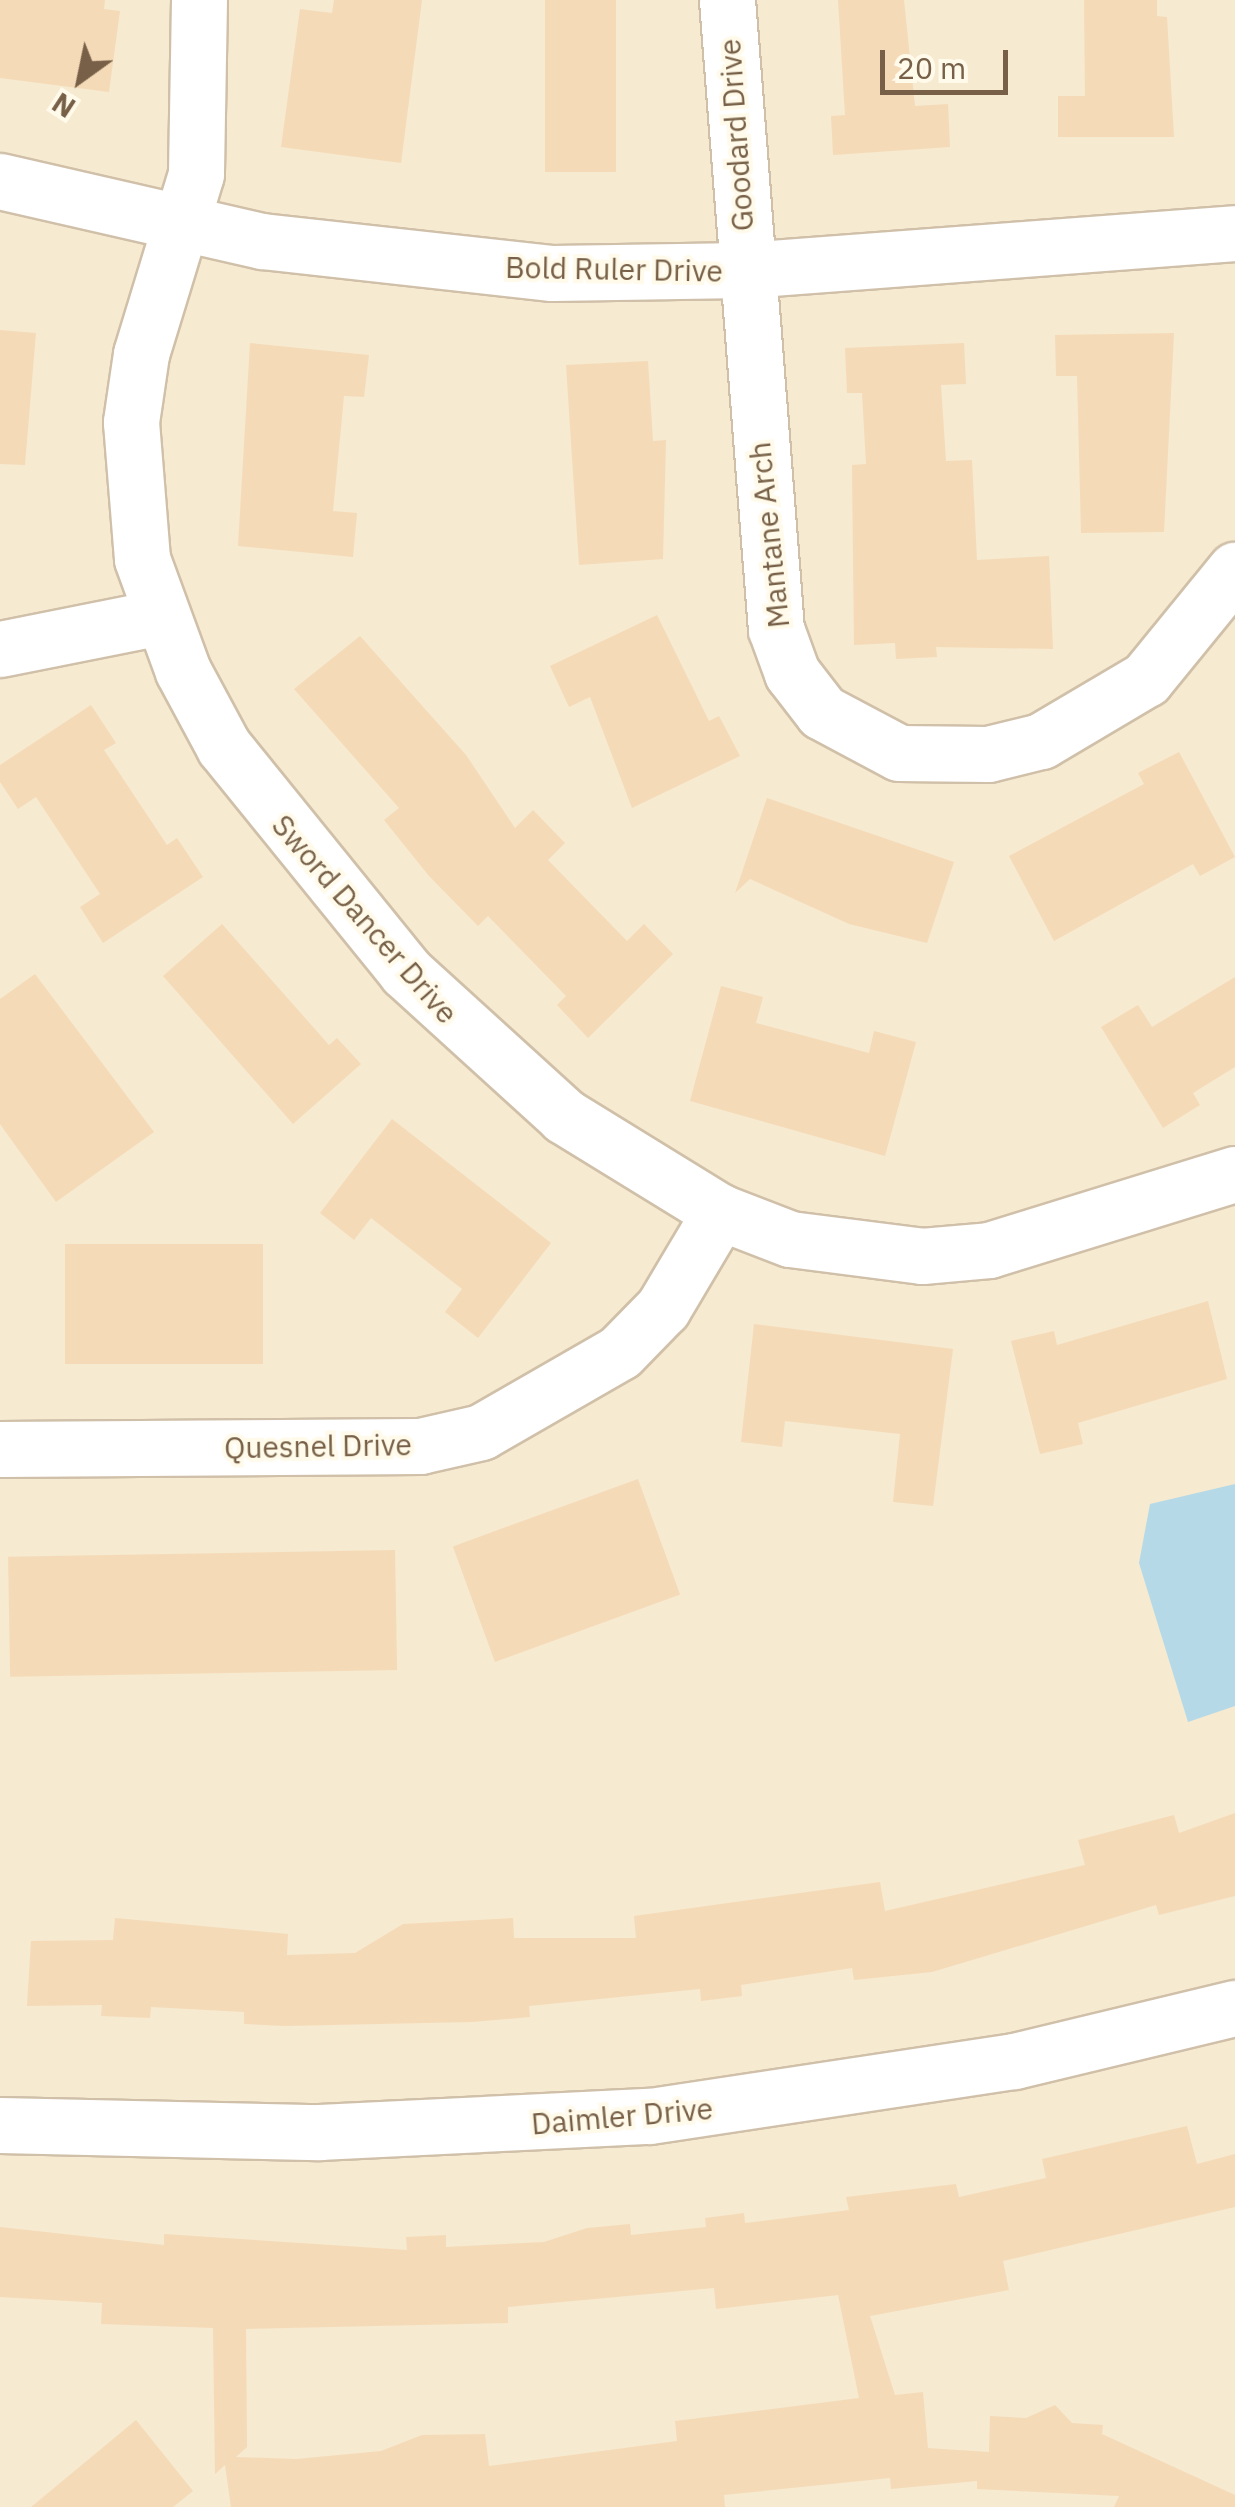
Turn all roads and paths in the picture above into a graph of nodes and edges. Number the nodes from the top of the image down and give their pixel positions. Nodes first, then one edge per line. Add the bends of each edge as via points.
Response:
1 (199, 0) edge
2 (727, 0) edge
3 (0, 181) edge
4 (186, 227) junction
5 (1235, 232) edge
6 (746, 270) junction
7 (1235, 570) edge
8 (160, 617) junction
9 (0, 649) edge
10 (1235, 1174) edge
11 (720, 1212) junction
12 (0, 1449) edge
13 (1235, 2008) edge
14 (0, 2125) edge

1 - 4 street, Sword Dancer Drive via 196,174
2 - 6 street, Goodard Drive
3 - 4 street, Bold Ruler Drive
4 - 6 street, Bold Ruler Drive via 532,272
4 - 8 street, Sword Dancer Drive via 141,354 131,422 131,491
5 - 6 street, Bold Ruler Drive
6 - 7 street, Mantane Arch via 776,628 792,674 854,736 944,757 1041,741 1146,679
8 - 9 street
8 - 11 street, Sword Dancer Drive via 234,761 406,972 564,1116
10 - 11 street, Sword Dancer Drive via 1070,1231 922,1256 790,1239
11 - 12 street, Quesnel Drive via 662,1308 620,1352 481,1432 420,1446
13 - 14 street, Daimler Drive via 1014,2061 650,2116 319,2132

